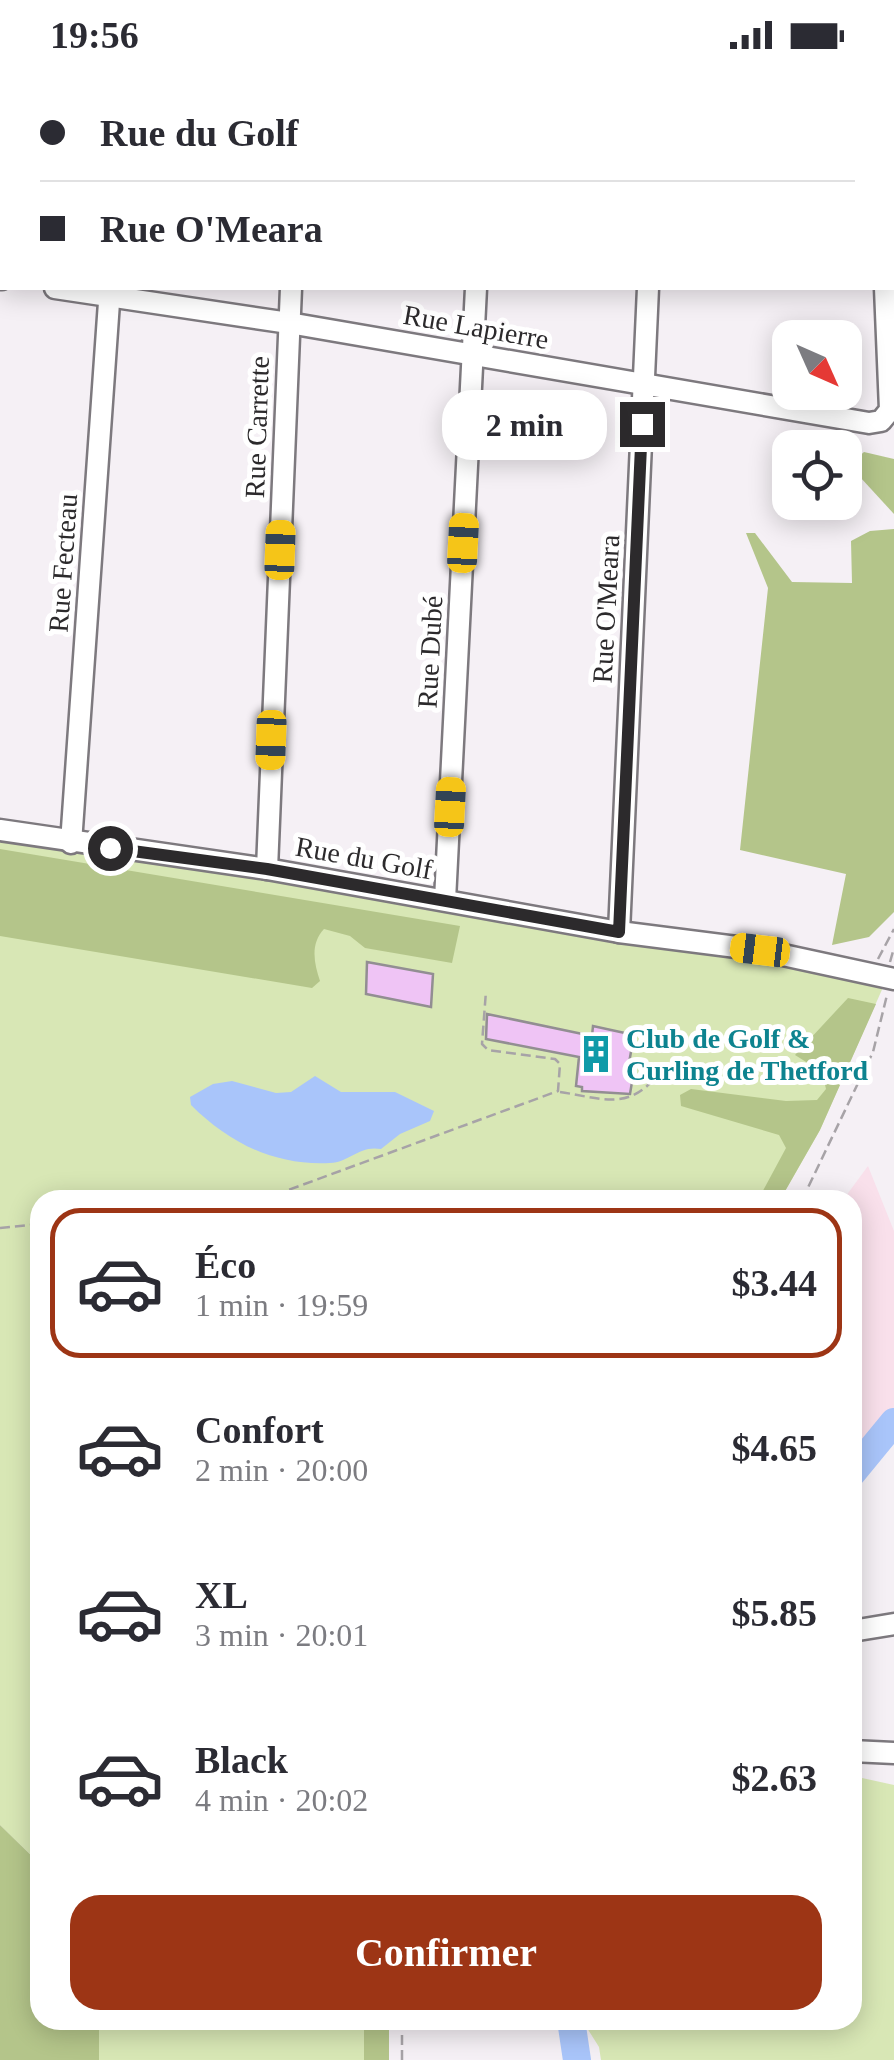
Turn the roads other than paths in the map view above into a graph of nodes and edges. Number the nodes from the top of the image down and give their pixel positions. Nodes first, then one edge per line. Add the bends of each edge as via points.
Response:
1 (82, 290) edge
2 (291, 290) edge
3 (476, 290) edge
4 (648, 290) edge
5 (885, 290) edge
6 (110, 292) edge
7 (289, 323) junction
8 (472, 354) junction
9 (644, 385) junction
10 (0, 830) edge
11 (71, 842) junction
12 (267, 869) junction
13 (445, 900) junction
14 (619, 932) junction
15 (884, 976) edge
16 (894, 1624) edge
17 (862, 1629) edge
18 (862, 1751) edge
19 (894, 1753) edge

1 - 6 street, Rue Lapierre
2 - 7 street, Rue Carrette
3 - 8 street, Rue Dubé
4 - 9 street, Rue O'Meara
5 - 9 street, Rue Lapierre via 886,418 869,423
6 - 7 street, Rue Lapierre
6 - 11 street, Rue Fecteau
7 - 8 street, Rue Lapierre
7 - 12 street, Rue Carrette
8 - 9 street, Rue Lapierre
8 - 13 street, Rue Dubé
9 - 14 street, Rue O'Meara
10 - 11 street, Rue du Golf
11 - 12 street, Rue du Golf
12 - 13 street, Rue du Golf
13 - 14 street, Rue du Golf
14 - 15 street, Rue du Golf via 760,950
16 - 17 street
18 - 19 street

